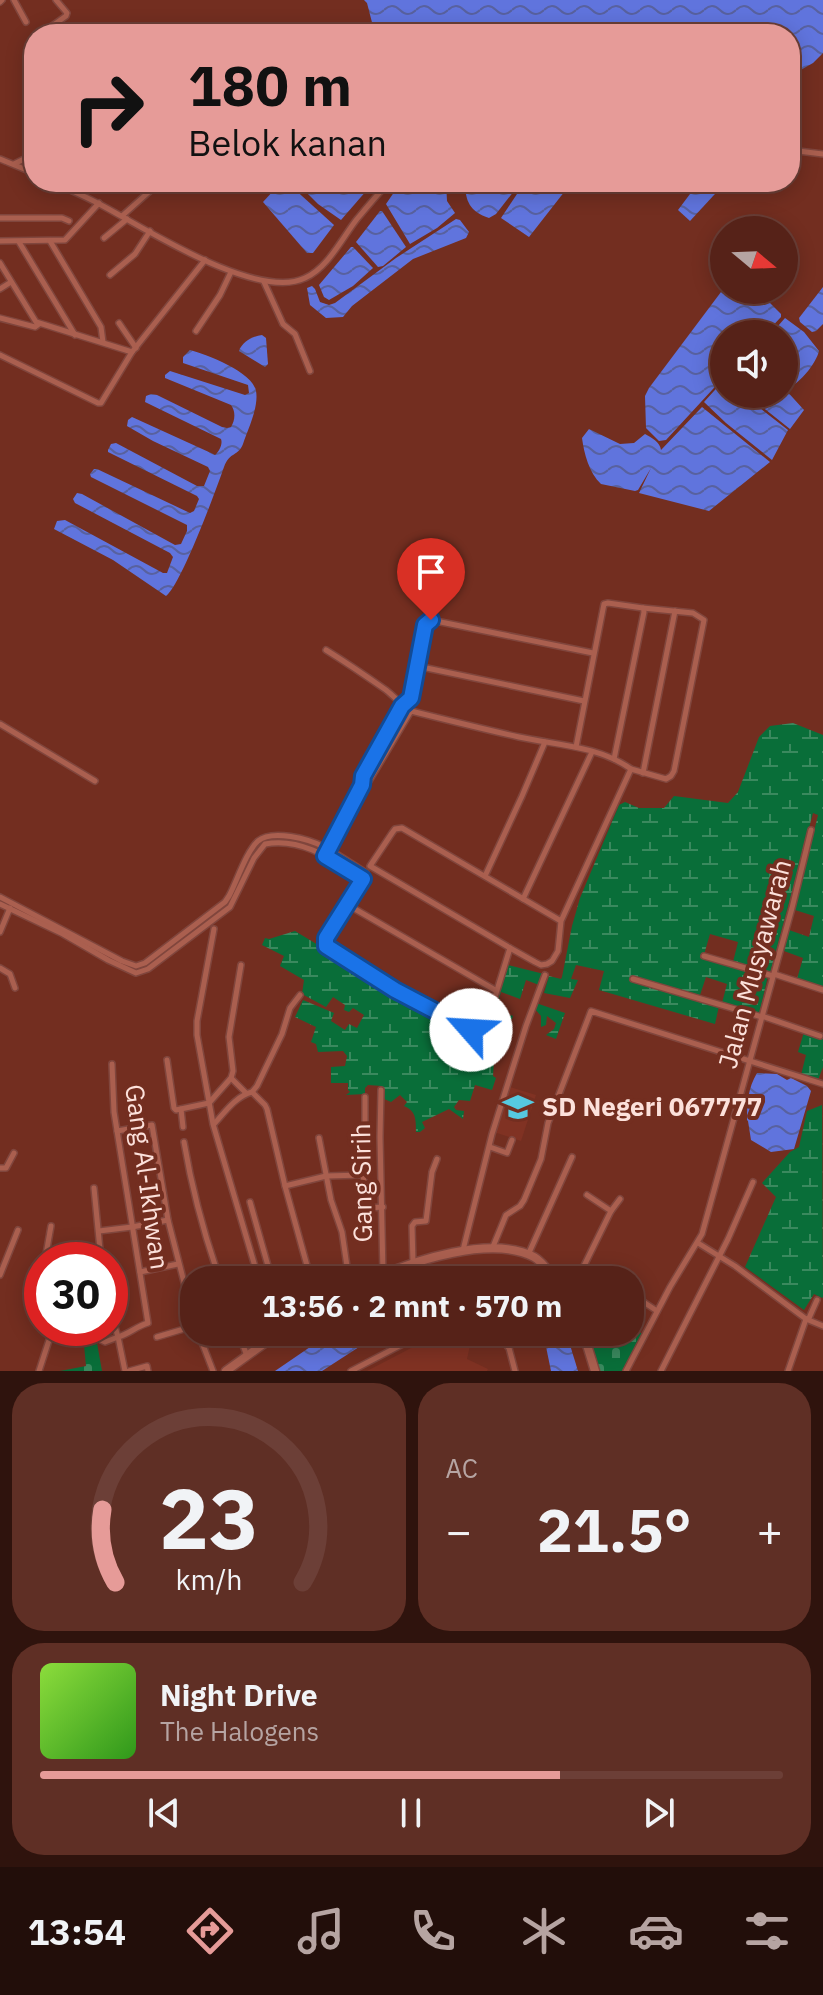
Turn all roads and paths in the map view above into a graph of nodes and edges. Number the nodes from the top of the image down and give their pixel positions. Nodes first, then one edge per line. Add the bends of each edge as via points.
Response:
1 (14, 0) edge
2 (56, 0) edge
3 (26, 22) dead end
4 (55, 24) edge
5 (800, 151) edge
6 (823, 154) edge
7 (0, 159) edge
8 (24, 159) edge
9 (13, 164) junction
10 (24, 169) edge
11 (75, 192) edge
12 (150, 192) edge
13 (381, 192) edge
14 (99, 203) junction
15 (0, 218) edge
16 (124, 218) junction
17 (69, 221) dead end
18 (150, 231) junction
19 (104, 238) dead end
20 (0, 241) edge
21 (18, 241) junction
22 (50, 241) junction
23 (205, 260) junction
24 (0, 263) edge
25 (231, 272) junction
26 (110, 275) dead end
27 (263, 281) junction
28 (11, 282) junction
29 (0, 289) edge
30 (0, 318) edge
31 (119, 323) dead end
32 (39, 324) junction
33 (196, 331) dead end
34 (75, 335) junction
35 (103, 342) junction
36 (134, 350) junction
37 (0, 355) edge
38 (310, 371) dead end
39 (643, 608) junction
40 (675, 611) junction
41 (326, 650) dead end
42 (593, 653) junction
43 (417, 666) junction
44 (411, 698) junction
45 (584, 701) junction
46 (402, 706) junction
47 (411, 711) junction
48 (394, 720) junction
49 (0, 724) edge
50 (403, 725) junction
51 (545, 742) junction
52 (576, 747) junction
53 (592, 752) junction
54 (614, 759) junction
55 (631, 769) junction
56 (643, 773) junction
57 (95, 781) dead end
58 (362, 785) junction
59 (811, 830) dead end
60 (327, 853) junction
61 (370, 866) junction
62 (364, 876) junction
63 (485, 876) junction
64 (0, 897) edge
65 (523, 899) junction
66 (0, 904) edge
67 (348, 905) junction
68 (10, 908) junction
69 (40, 920) junction
70 (561, 921) junction
71 (214, 929) dead end
72 (0, 932) edge
73 (510, 948) junction
74 (704, 956) dead end
75 (241, 965) dead end
76 (0, 968) edge
77 (545, 975) dead end
78 (773, 975) junction
79 (633, 979) dead end
80 (15, 988) dead end
81 (495, 990) junction
82 (823, 990) edge
83 (300, 995) dead end
84 (762, 1017) junction
85 (820, 1036) dead end
86 (167, 1060) dead end
87 (750, 1061) junction
88 (112, 1064) dead end
89 (231, 1078) junction
90 (823, 1084) edge
91 (381, 1090) dead end
92 (249, 1093) junction
93 (365, 1097) dead end
94 (209, 1103) junction
95 (181, 1109) junction
96 (213, 1124) junction
97 (183, 1127) dead end
98 (117, 1131) junction
99 (319, 1138) dead end
100 (512, 1140) dead end
101 (184, 1142) dead end
102 (490, 1147) junction
103 (14, 1153) dead end
104 (572, 1157) dead end
105 (437, 1159) dead end
106 (0, 1168) edge
107 (363, 1175) junction
108 (326, 1176) junction
109 (753, 1182) dead end
110 (285, 1186) junction
111 (94, 1188) dead end
112 (587, 1195) dead end
113 (620, 1199) dead end
114 (250, 1202) dead end
115 (383, 1207) junction
116 (611, 1211) junction
117 (168, 1220) junction
118 (51, 1226) dead end
119 (132, 1227) junction
120 (18, 1230) dead end
121 (99, 1231) junction
122 (48, 1242) edge
123 (100, 1242) edge
124 (698, 1243) junction
125 (492, 1249) junction
126 (463, 1250) junction
127 (528, 1255) junction
128 (719, 1257) junction
129 (413, 1263) junction
130 (178, 1264) junction
131 (215, 1266) edge
132 (255, 1266) edge
133 (268, 1266) edge
134 (307, 1266) edge
135 (347, 1266) edge
136 (383, 1266) edge
137 (406, 1266) edge
138 (545, 1266) edge
139 (584, 1266) edge
140 (180, 1271) edge
141 (140, 1272) junction
142 (0, 1275) edge
143 (817, 1300) dead end
144 (644, 1302) edge
145 (657, 1311) junction
146 (806, 1319) junction
147 (823, 1326) edge
148 (180, 1328) edge
149 (128, 1334) edge
150 (157, 1337) dead end
151 (47, 1346) edge
152 (120, 1346) edge
153 (203, 1346) edge
154 (243, 1346) edge
155 (262, 1346) edge
156 (399, 1346) edge
157 (507, 1346) edge
158 (587, 1346) edge
159 (247, 1357) junction
160 (39, 1371) edge
161 (127, 1371) edge
162 (148, 1371) edge
163 (213, 1371) edge
164 (226, 1371) edge
165 (351, 1371) edge
166 (515, 1371) edge
167 (595, 1371) edge
168 (626, 1371) edge
169 (661, 1371) edge
170 (788, 1371) edge

1 - 3 street
2 - 4 street via 67,13
5 - 6 street
7 - 9 street
8 - 9 street
9 - 10 street
11 - 14 street
12 - 16 street
13 - 27 street via 315,271 290,282
14 - 16 street
14 - 22 street via 68,239
15 - 17 street
16 - 18 street
16 - 19 street
18 - 23 street
18 - 26 street via 135,254
20 - 21 street
21 - 22 street
21 - 34 street
22 - 35 street via 101,327
23 - 25 street
23 - 36 street
24 - 28 street
25 - 27 street
25 - 33 street
27 - 38 street
28 - 29 street
28 - 32 street
30 - 32 street
31 - 36 street
32 - 34 street
34 - 35 street
35 - 36 street
36 - 37 street via 100,403
39 - 40 street
39 - 42 street via 604,603
39 - 54 street
40 - 56 street
40 - 56 street via 704,620 674,771 666,779
41 - 46 street
42 - 43 street via 431,620 425,625
42 - 45 street
43 - 44 street
43 - 45 street
44 - 46 street
44 - 47 street
45 - 52 street
46 - 47 street
46 - 48 street
47 - 50 street
47 - 51 street
48 - 50 street
48 - 58 street
49 - 57 street
50 - 58 street
51 - 52 street
51 - 63 street
52 - 53 street
53 - 54 street
53 - 65 street
54 - 55 street
55 - 56 street
55 - 70 street
58 - 60 street
59 - 78 street, Jalan Musyawarah
60 - 62 street
60 - 69 street via 272,839 227,904 140,973
61 - 62 street
61 - 63 street via 399,828
61 - 73 street
62 - 67 street
63 - 65 street
64 - 69 street
65 - 70 street
66 - 68 street
67 - 81 street
67 - 81 street via 326,946 395,990 476,1031 486,1026
68 - 69 street
68 - 72 street
70 - 73 street via 558,951 547,964
71 - 94 street via 197,1021
73 - 81 street
74 - 78 street
75 - 89 street via 229,1037
76 - 80 street via 10,974
77 - 102 street
78 - 82 street
78 - 84 street, Jalan Musyawarah
79 - 84 street
83 - 92 street
84 - 85 street
84 - 87 street, Jalan Musyawarah
86 - 95 street via 174,1108
87 - 90 street
87 - 124 street, Jalan Musyawarah
87 - 125 street via 591,1011 524,1200 508,1212
88 - 98 street, Gang Al-Ikhwan
89 - 92 street
89 - 94 street
91 - 115 street, Gang Sirih
92 - 96 street
92 - 110 street via 267,1109
93 - 107 street
94 - 95 street
94 - 96 street
95 - 97 street
96 - 132 street
98 - 117 street via 152,1125
98 - 119 street, Gang Al-Ikhwan
99 - 108 street
100 - 102 street via 507,1153
101 - 131 street
102 - 126 street
103 - 106 street via 6,1168
104 - 127 street
105 - 129 street via 426,1221 412,1226
107 - 108 street
107 - 115 street via 368,1208
108 - 110 street
108 - 135 street
109 - 128 street
110 - 134 street
111 - 121 street
112 - 116 street
113 - 116 street
114 - 133 street
115 - 136 street, Gang Sirih
116 - 139 street
117 - 119 street
117 - 130 street
118 - 122 street
119 - 121 street
119 - 141 street, Gang Al-Ikhwan
120 - 142 street
121 - 123 street
124 - 128 street
124 - 145 street, Jalan Musyawarah
125 - 126 street
125 - 127 street
126 - 129 street
127 - 138 street
128 - 146 street
128 - 169 street
129 - 137 street
130 - 140 street
130 - 141 street
141 - 149 street, Gang Al-Ikhwan via 148,1323
143 - 146 street
144 - 145 street
145 - 168 street, Jalan Musyawarah
146 - 147 street
146 - 170 street
148 - 150 street
151 - 160 street
152 - 161 street
153 - 163 street
154 - 159 street
155 - 159 street
156 - 165 street
157 - 166 street
158 - 167 street
159 - 164 street
161 - 162 street via 147,1366

